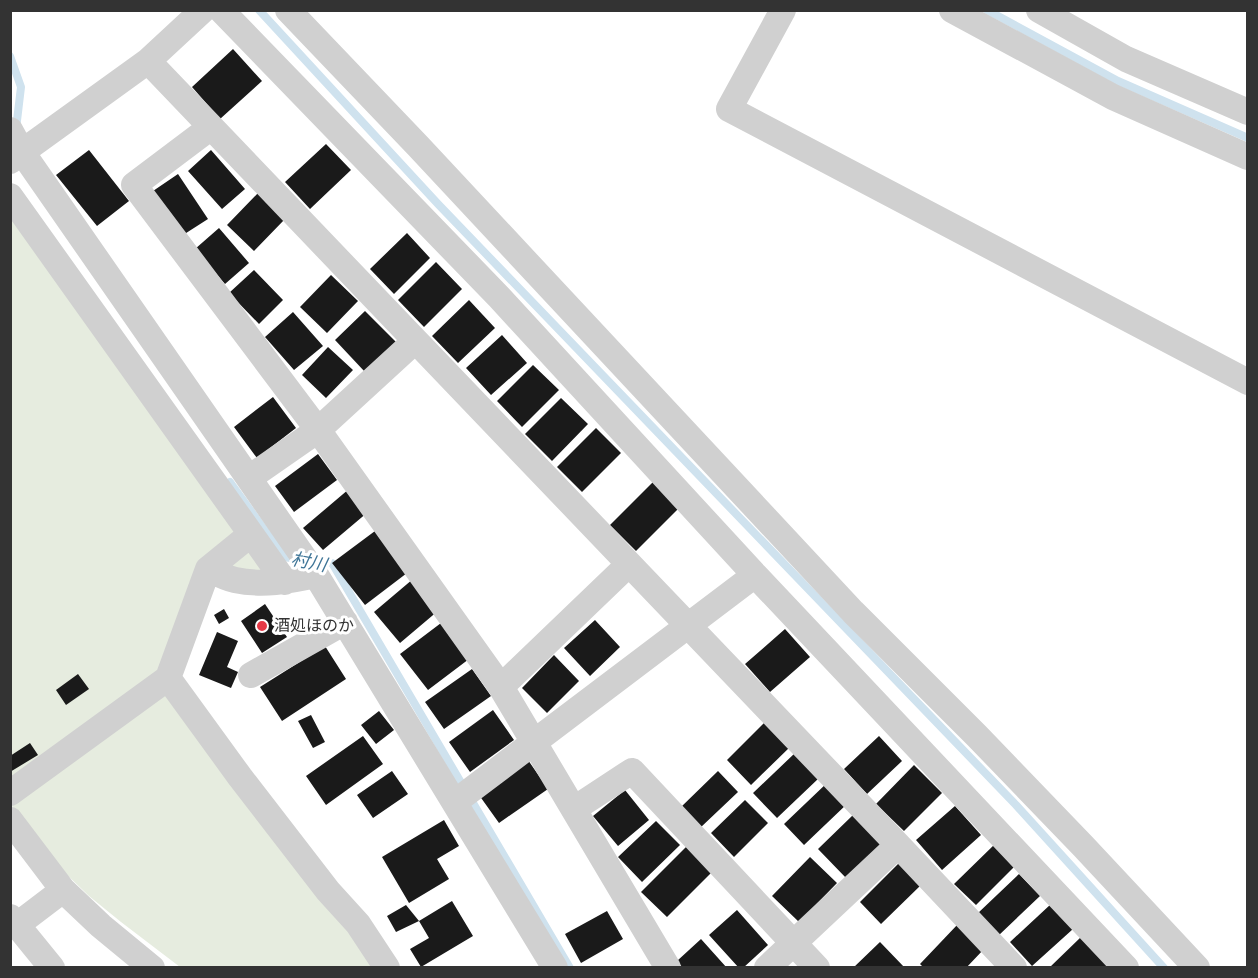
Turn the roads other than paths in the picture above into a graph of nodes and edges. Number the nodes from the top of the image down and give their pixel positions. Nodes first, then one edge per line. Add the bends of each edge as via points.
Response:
1 (203, 10) edge
2 (221, 10) edge
3 (288, 10) edge
4 (783, 10) edge
5 (952, 10) edge
6 (1039, 10) edge
7 (148, 61) junction
8 (1248, 112) edge
9 (211, 127) junction
10 (14, 148) edge
11 (1248, 157) edge
12 (10, 196) edge
13 (415, 341) junction
14 (1248, 382) edge
15 (318, 430) junction
16 (249, 478) junction
17 (251, 534) junction
18 (629, 564) junction
19 (208, 569) junction
20 (316, 575) junction
21 (755, 575) junction
22 (285, 582) junction
23 (345, 622) junction
24 (688, 625) junction
25 (251, 675) dead end
26 (168, 678) junction
27 (501, 687) junction
28 (534, 742) junction
29 (10, 793) edge
30 (455, 802) junction
31 (574, 809) junction
32 (10, 820) edge
33 (898, 845) junction
34 (63, 890) junction
35 (14, 921) edge
36 (794, 943) junction
37 (52, 968) edge
38 (152, 968) edge
39 (387, 968) edge
40 (555, 968) edge
41 (668, 968) edge
42 (767, 968) edge
43 (817, 968) edge
44 (1014, 968) edge
45 (1126, 968) edge
46 (1197, 968) edge

1 - 7 street
2 - 21 street via 499,297
3 - 46 street via 853,612
4 - 14 street via 729,109
5 - 11 street via 1113,97
6 - 8 street via 1125,59
7 - 9 street
7 - 10 street
9 - 13 street
9 - 15 street via 134,185
10 - 16 street
12 - 17 street
13 - 15 street
13 - 18 street
15 - 16 street
15 - 27 street
16 - 20 street
17 - 19 street
17 - 22 street
18 - 24 street
18 - 27 street
19 - 22 street via 233,580
19 - 26 street
20 - 22 street
20 - 23 street
21 - 24 street
21 - 45 street
23 - 25 street
23 - 30 street
24 - 28 street
24 - 33 street
26 - 29 street
26 - 39 street via 328,891 358,924
27 - 28 street
28 - 30 street
28 - 31 street
30 - 40 street
31 - 36 street via 632,771
31 - 41 street
32 - 34 street
33 - 36 street
33 - 44 street
34 - 35 street
34 - 38 street
35 - 37 street
36 - 42 street
36 - 43 street

